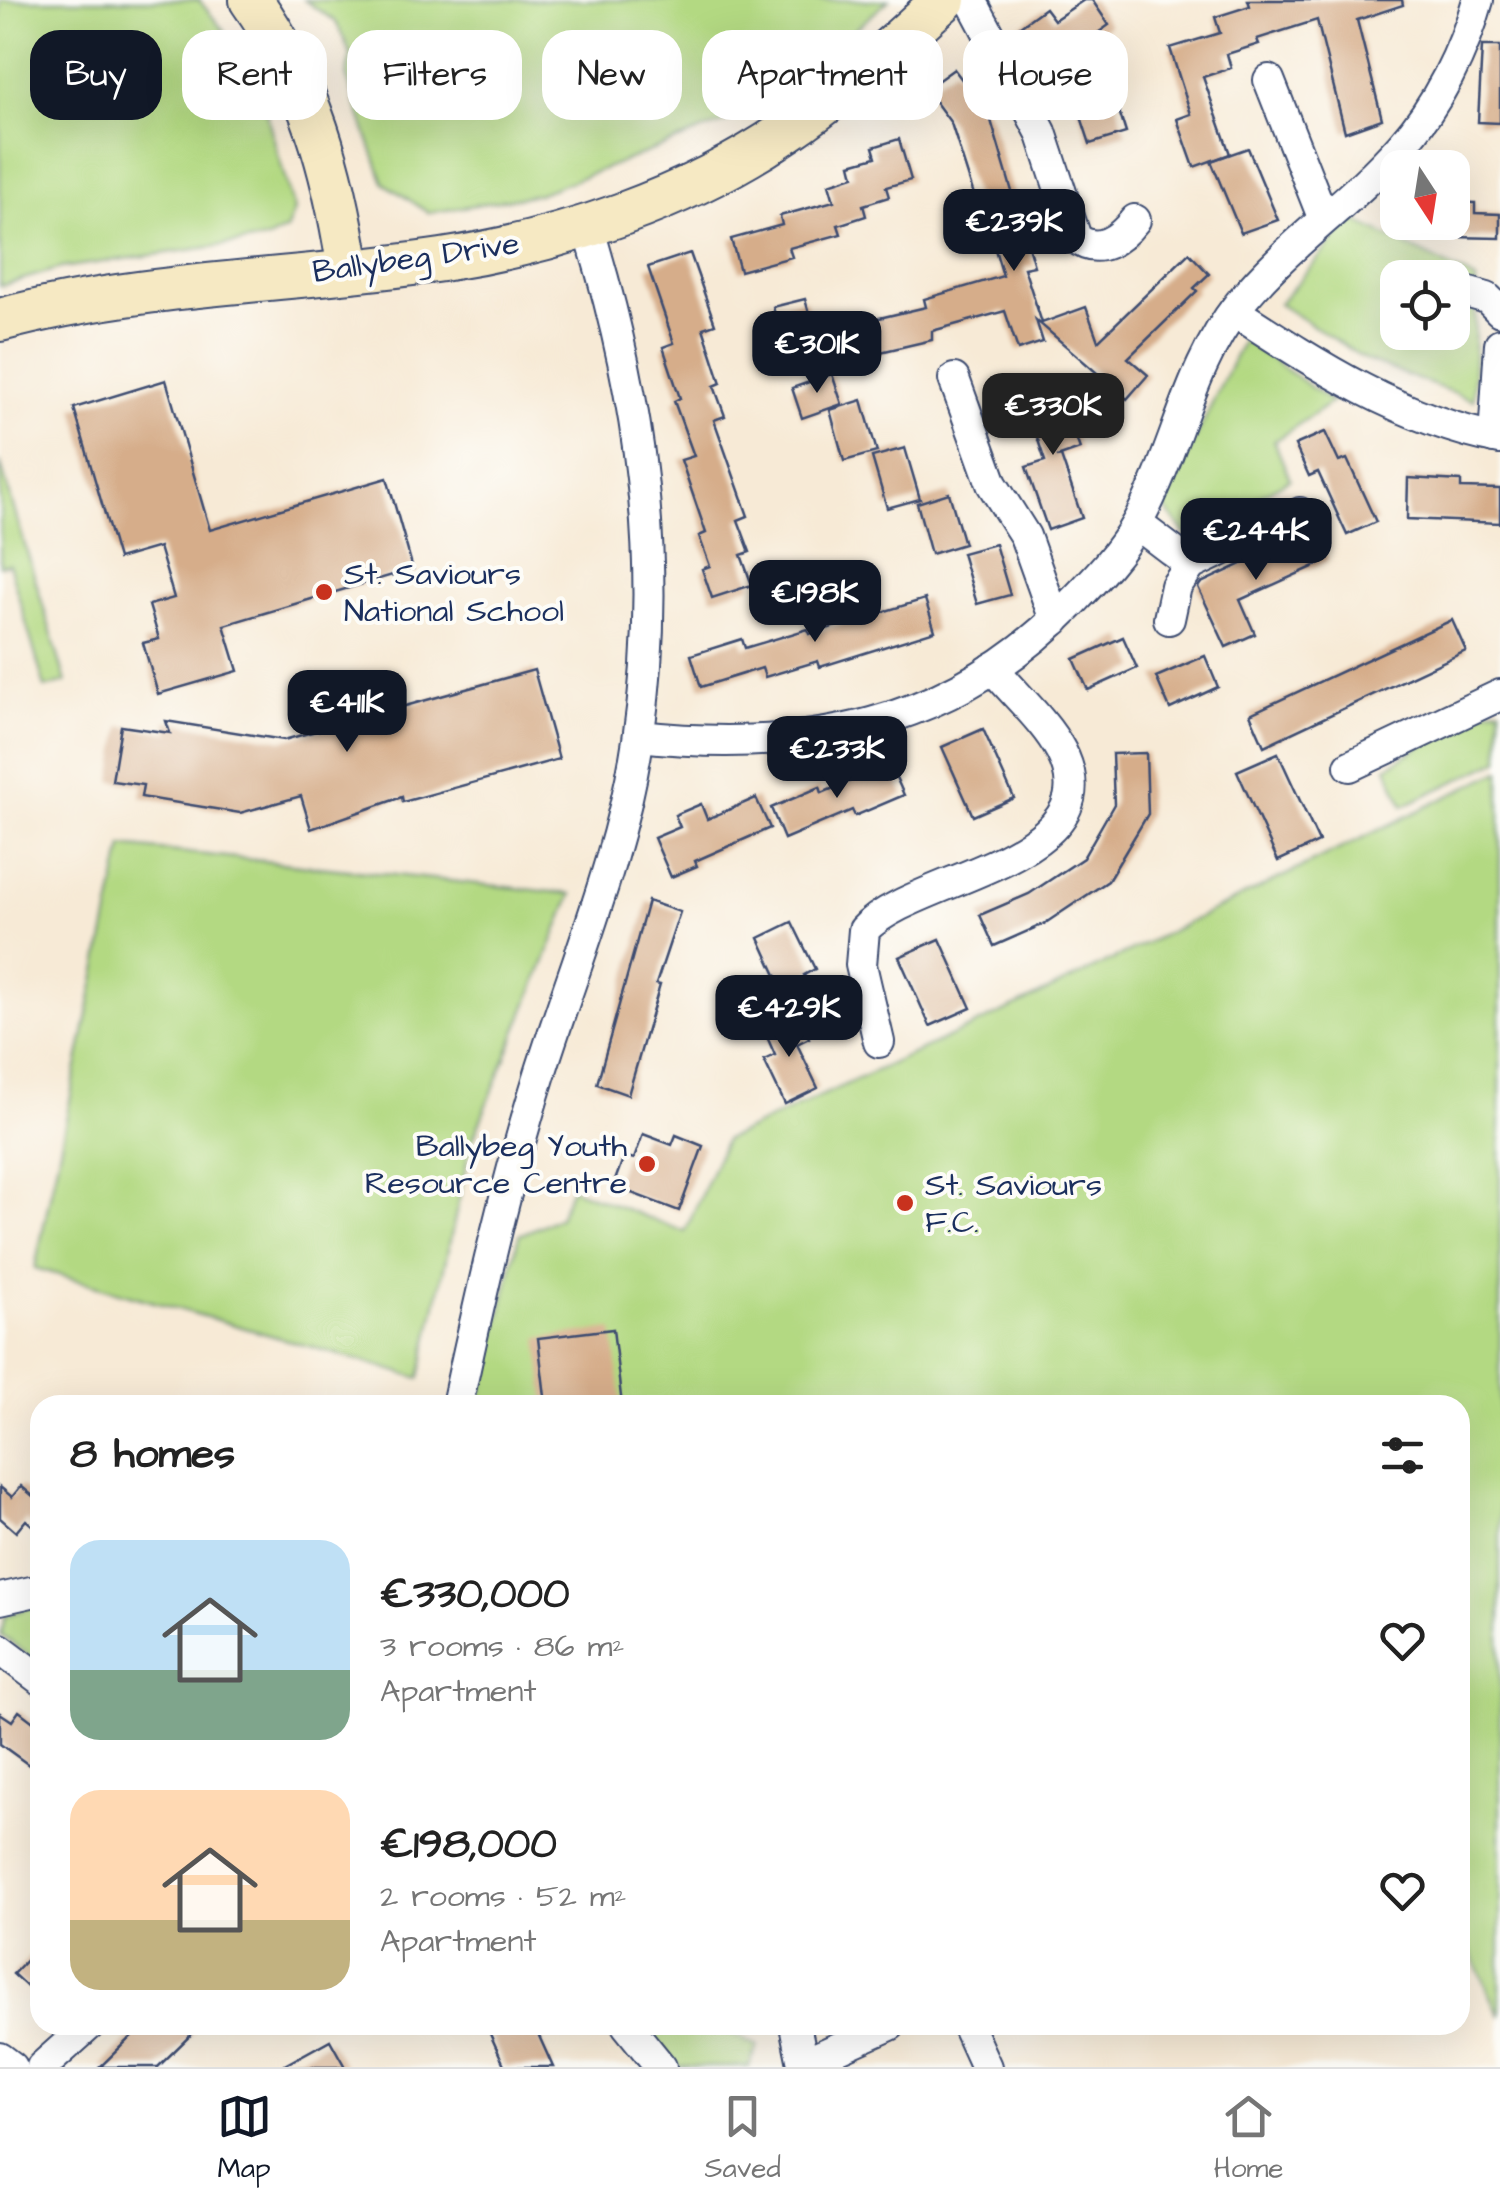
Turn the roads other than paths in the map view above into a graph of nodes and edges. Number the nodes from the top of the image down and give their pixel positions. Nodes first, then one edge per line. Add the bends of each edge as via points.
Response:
1 (251, 0) edge
2 (944, 0) edge
3 (971, 0) edge
4 (1485, 11) edge
5 (1269, 80) dead end
6 (1323, 217) junction
7 (1135, 220) dead end
8 (587, 224) junction
9 (350, 270) junction
10 (1470, 293) edge
11 (1234, 311) junction
12 (1500, 311) edge
13 (0, 320) edge
14 (1500, 344) edge
15 (954, 380) dead end
16 (1497, 438) edge
17 (1300, 513) dead end
18 (1137, 524) junction
19 (1191, 565) junction
20 (1055, 620) junction
21 (1169, 620) dead end
22 (994, 668) junction
23 (1500, 694) edge
24 (639, 736) junction
25 (1350, 766) dead end
26 (878, 1042) dead end
27 (458, 1395) edge
28 (30, 1592) edge
29 (0, 1599) edge
30 (0, 1649) edge
31 (30, 1672) edge
32 (78, 2035) edge
33 (635, 2035) edge
34 (795, 2035) edge
35 (868, 2035) edge
36 (971, 2035) edge
37 (0, 2058) edge
38 (800, 2066) edge
39 (12, 2067) edge
40 (42, 2067) edge
41 (661, 2067) edge
42 (986, 2067) edge

1 - 9 street via 313,110
2 - 8 street, Ballybeg Drive via 785,133 706,176
3 - 7 street via 1041,132 1076,238 1090,246 1108,244
4 - 6 street via 1412,132
5 - 6 street
6 - 11 street
8 - 9 street, Ballybeg Drive via 481,253
8 - 24 street via 622,346 644,472 650,612
9 - 13 street, Ballybeg Drive via 138,291
10 - 12 street
11 - 16 street via 1368,393
11 - 18 street via 1200,372
14 - 16 street
15 - 20 street via 992,484 1025,536
17 - 19 street
18 - 19 street
18 - 20 street
19 - 21 street via 1176,586
20 - 22 street
22 - 24 street via 926,704 850,730 763,742
22 - 26 street via 1059,748 1069,798 1040,840 890,910 864,930 861,965
23 - 25 street
24 - 27 street via 612,855 510,1178
28 - 29 street
30 - 31 street
32 - 40 street
33 - 41 street
34 - 38 street
35 - 38 street
36 - 42 street
37 - 39 street

